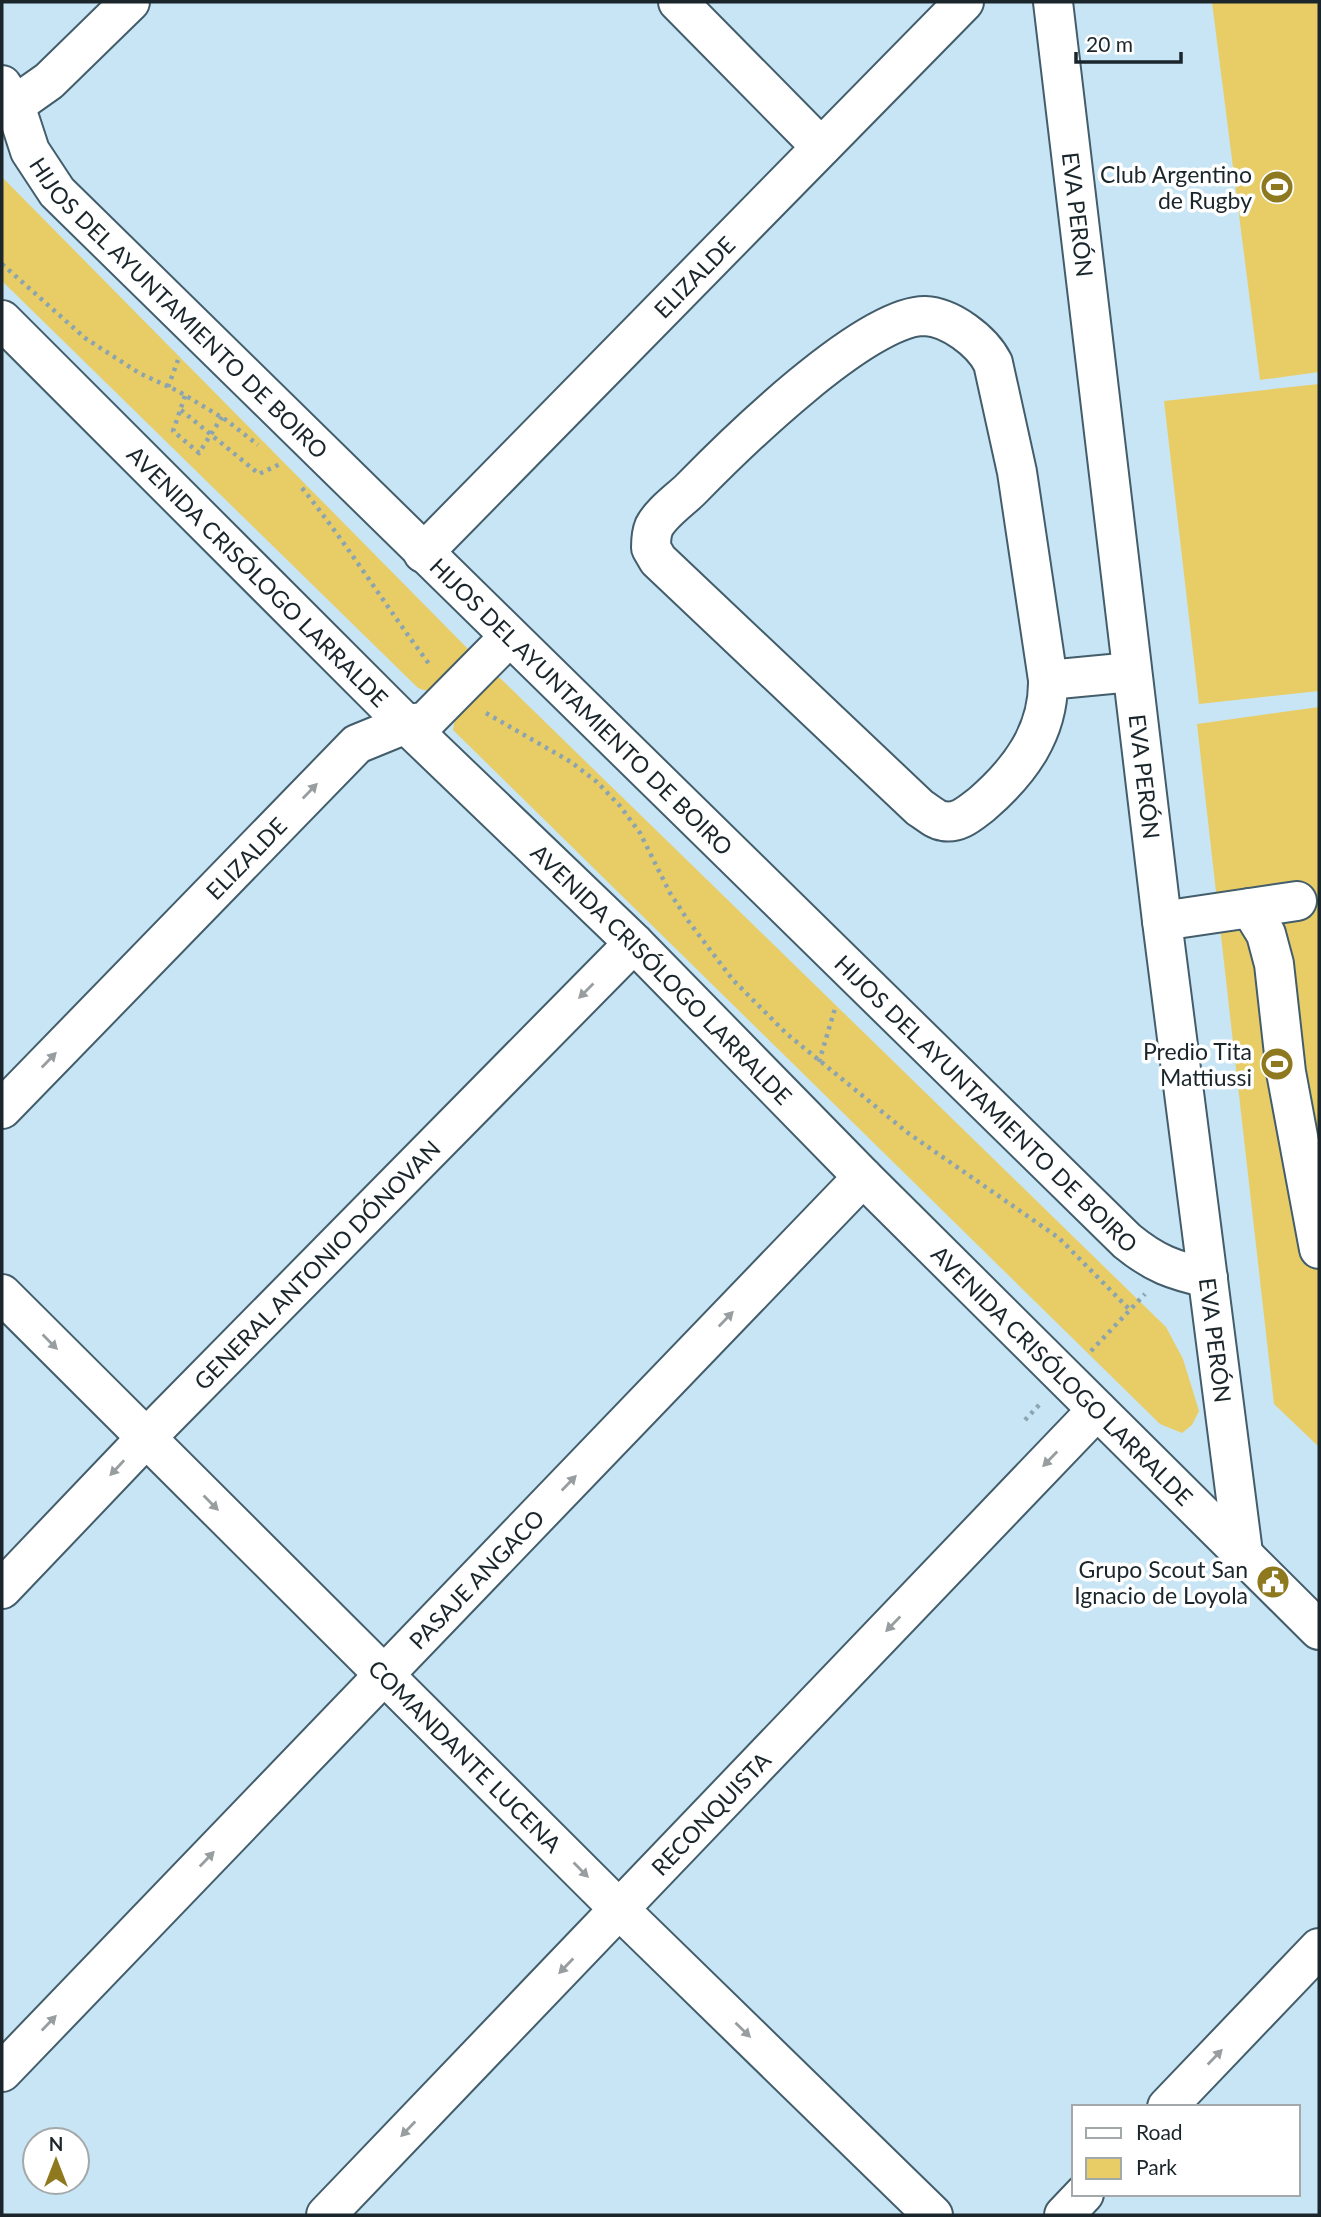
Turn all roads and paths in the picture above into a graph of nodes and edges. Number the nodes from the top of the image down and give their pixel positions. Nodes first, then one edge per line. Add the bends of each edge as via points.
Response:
1 (130, 2) edge
2 (678, 2) edge
3 (964, 2) edge
4 (1053, 2) edge
5 (8, 95) edge
6 (821, 147) junction
7 (2, 264) edge
8 (2, 320) edge
9 (185, 396) junction
10 (181, 410) junction
11 (222, 418) junction
12 (212, 433) junction
13 (269, 454) dead end
14 (274, 459) dead end
15 (279, 464) junction
16 (287, 472) dead end
17 (295, 481) dead end
18 (423, 553) junction
19 (509, 637) junction
20 (1132, 672) junction
21 (1048, 680) junction
22 (451, 694) junction
23 (406, 724) junction
24 (1297, 901) dead end
25 (1250, 908) junction
26 (1162, 921) junction
27 (634, 943) junction
28 (847, 967) junction
29 (819, 1062) junction
30 (2, 1109) edge
31 (863, 1177) junction
32 (1319, 1249) edge
33 (1153, 1262) junction
34 (1208, 1278) junction
35 (2, 1294) edge
36 (1131, 1311) junction
37 (1065, 1378) junction
38 (1097, 1410) junction
39 (1025, 1420) dead end
40 (146, 1438) junction
41 (1243, 1553) junction
42 (2, 1590) edge
43 (1319, 1630) edge
44 (384, 1675) junction
45 (620, 1910) junction
46 (1319, 1948) edge
47 (2, 2072) edge
48 (1169, 2105) edge
49 (1082, 2196) edge
50 (326, 2215) edge
51 (933, 2215) edge
52 (1064, 2215) edge

1 - 5 street via 49,81
2 - 6 street
3 - 6 street, ELIZALDE
4 - 20 street, EVA PERÓN
5 - 18 street, HIJOS DEL AYUNTAMIENTO DE BOIRO via 30,151 57,192
6 - 18 street, ELIZALDE
7 - 9 path via 85,338
8 - 23 street, AVENIDA CRISÓLOGO LARRALDE
9 - 10 path
9 - 11 path
10 - 12 path
10 - 12 path via 173,431 199,453
11 - 12 path
11 - 13 path
12 - 15 path via 259,474
14 - 15 path
15 - 16 path
17 - 22 path via 359,561
18 - 19 street, HIJOS DEL AYUNTAMIENTO DE BOIRO
19 - 22 street, ELIZALDE
19 - 28 street, HIJOS DEL AYUNTAMIENTO DE BOIRO
20 - 21 street
20 - 26 street, EVA PERÓN
21 - 21 street via 1017,472 993,363 986,350 943,319 902,320 798,387 654,526 651,548 658,560 920,808 941,821 969,815 1016,772 1044,721
22 - 23 street, ELIZALDE via 425,722
22 - 29 path via 542,744 597,782 640,834 670,893 733,979
23 - 27 street, AVENIDA CRISÓLOGO LARRALDE
30 -> 23 street, ELIZALDE via 357,744
24 - 25 street
25 - 26 street
25 - 32 street via 1266,934 1274,964 1286,1072
26 - 34 street, EVA PERÓN
27 - 31 street, AVENIDA CRISÓLOGO LARRALDE
27 -> 40 street, GENERAL ANTONIO DÓNOVAN
28 - 29 path
28 - 33 street, HIJOS DEL AYUNTAMIENTO DE BOIRO
29 - 36 path via 908,1133 1059,1238
31 - 37 street, AVENIDA CRISÓLOGO LARRALDE
44 -> 31 street, PASAJE ANGACO
33 - 34 street, HIJOS DEL AYUNTAMIENTO DE BOIRO
33 - 36 path via 1144,1294
34 - 41 street, EVA PERÓN
35 -> 40 street, COMANDANTE LUCENA
36 - 37 path
37 - 38 street, AVENIDA CRISÓLOGO LARRALDE
37 - 39 path
38 - 41 street, AVENIDA CRISÓLOGO LARRALDE
38 -> 45 street, RECONQUISTA
40 -> 42 street, GENERAL ANTONIO DÓNOVAN
40 -> 44 street, COMANDANTE LUCENA
41 - 43 street, AVENIDA CRISÓLOGO LARRALDE
44 -> 45 street, COMANDANTE LUCENA
47 -> 44 street, PASAJE ANGACO
45 -> 50 street, RECONQUISTA
45 -> 51 street, COMANDANTE LUCENA
48 -> 46 street
49 - 52 street

